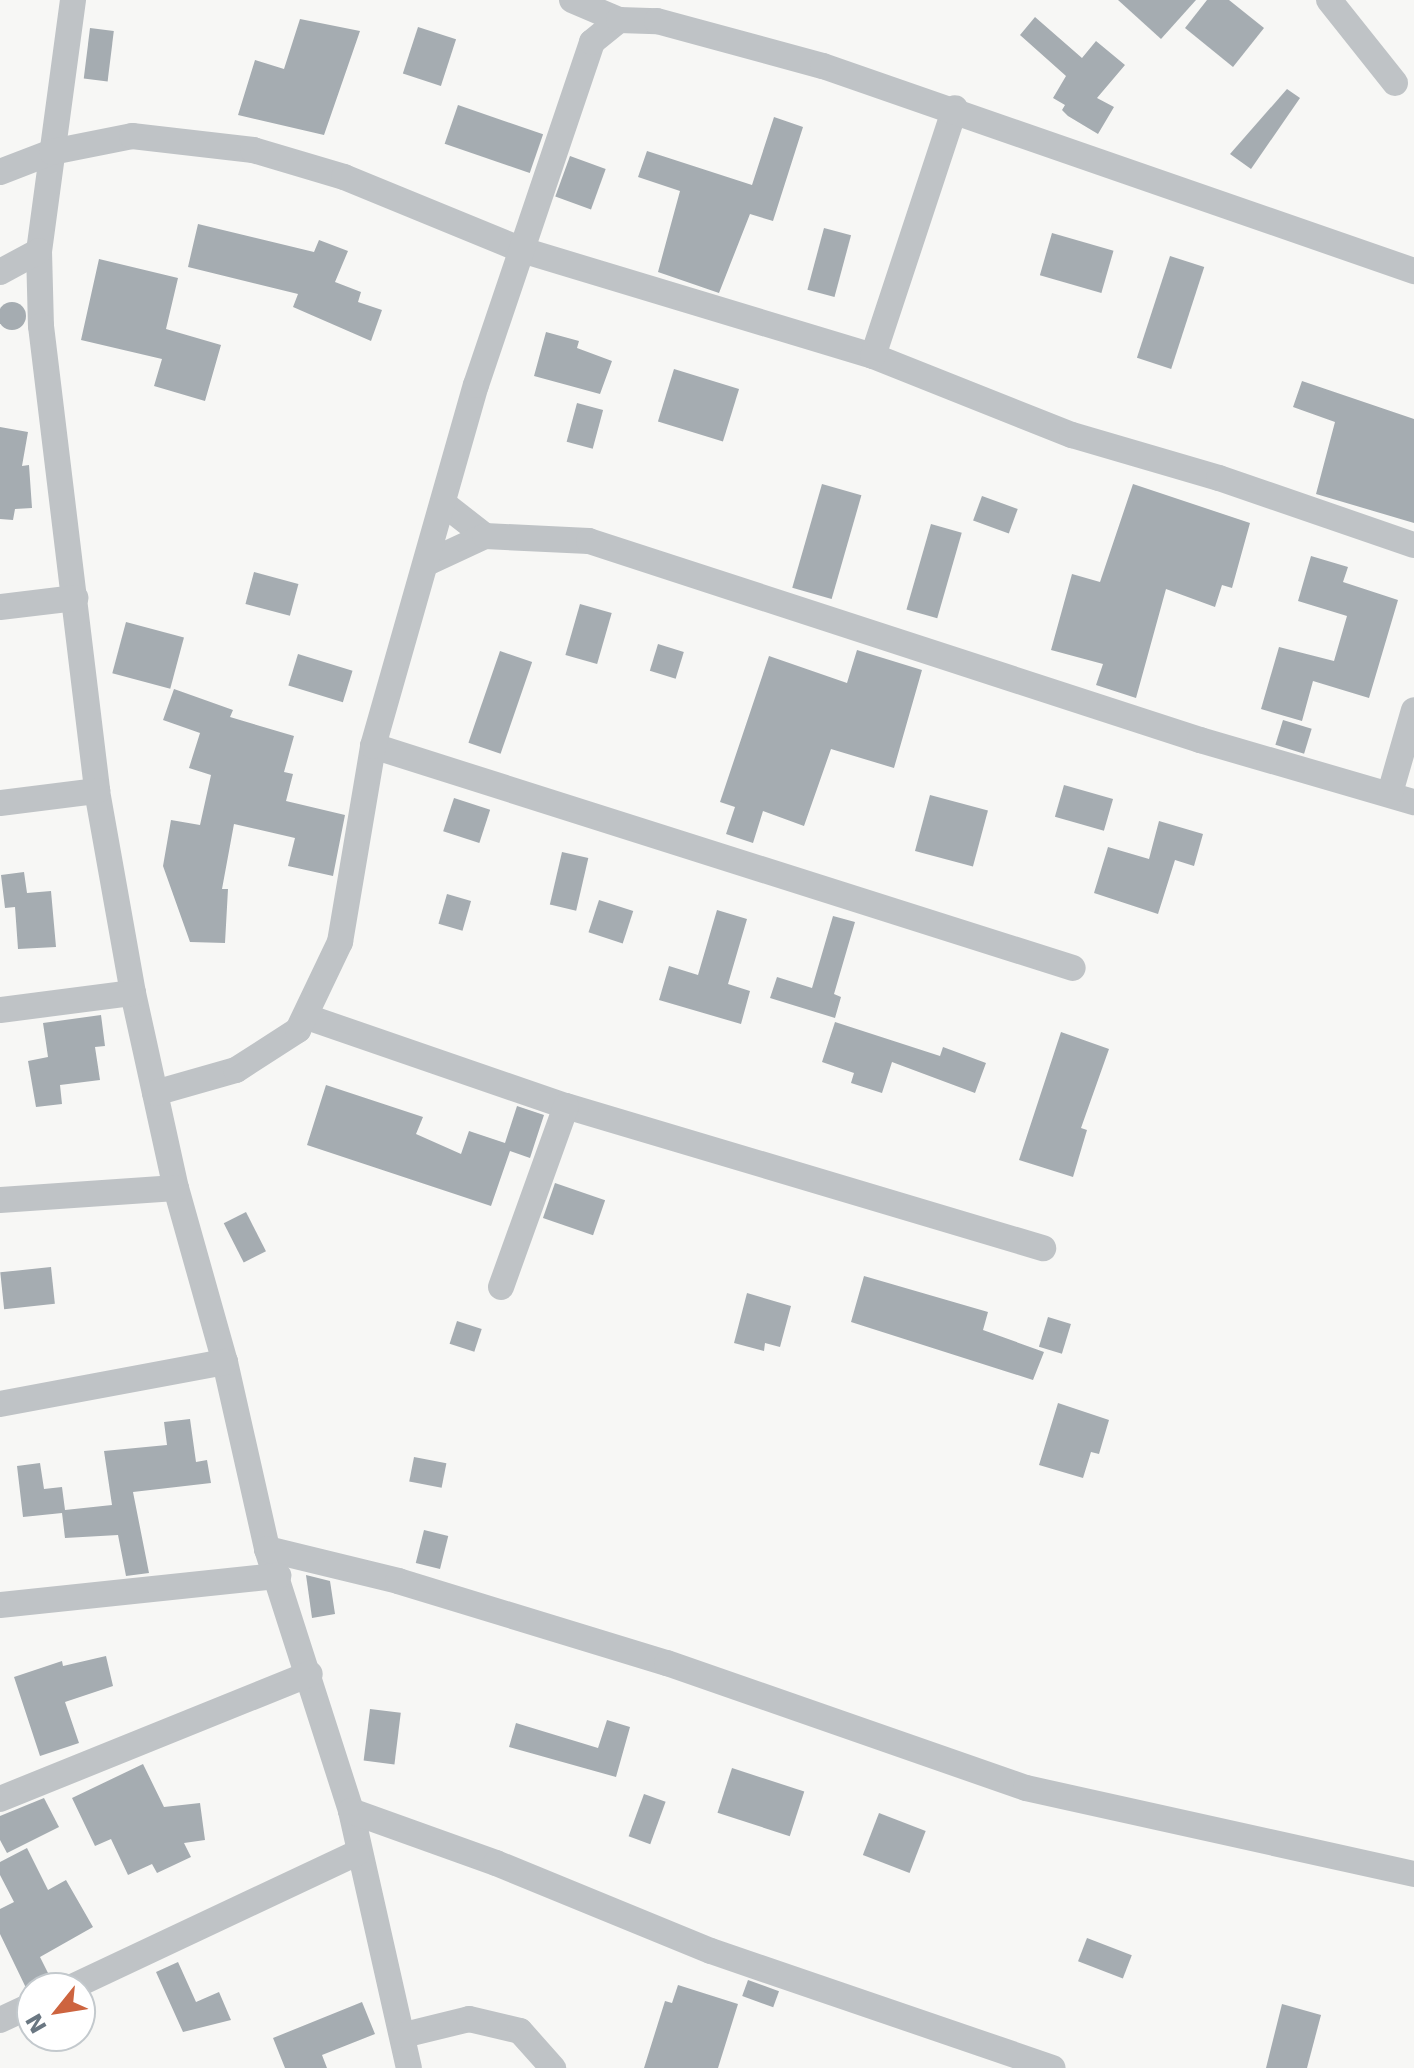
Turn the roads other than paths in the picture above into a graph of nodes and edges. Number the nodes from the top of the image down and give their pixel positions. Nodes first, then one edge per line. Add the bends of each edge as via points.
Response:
1 (73, 0) edge
2 (572, 0) edge
3 (1329, 0) edge
4 (619, 20) junction
5 (1395, 83) dead end
6 (955, 108) junction
7 (52, 152) junction
8 (0, 172) edge
9 (522, 250) junction
10 (39, 251) junction
11 (1414, 271) edge
12 (0, 272) edge
13 (873, 356) junction
14 (444, 504) junction
15 (485, 536) junction
16 (1414, 545) edge
17 (427, 563) junction
18 (75, 598) junction
19 (0, 607) edge
20 (1414, 710) edge
21 (373, 746) junction
22 (97, 791) junction
23 (1402, 798) edge
24 (0, 803) edge
25 (1073, 968) dead end
26 (133, 993) junction
27 (0, 1010) edge
28 (307, 1017) junction
29 (155, 1093) junction
30 (566, 1106) junction
31 (176, 1188) junction
32 (0, 1200) edge
33 (1043, 1248) dead end
34 (501, 1287) dead end
35 (225, 1362) junction
36 (0, 1404) edge
37 (267, 1549) junction
38 (278, 1576) junction
39 (0, 1605) edge
40 (310, 1674) junction
41 (0, 1799) edge
42 (351, 1811) junction
43 (357, 1853) junction
44 (1414, 1874) edge
45 (96, 1976) edge
46 (404, 2035) junction
47 (409, 2068) edge
48 (553, 2068) edge
49 (1053, 2068) edge

1 - 7 street
2 - 4 street
3 - 5 street
4 - 6 street via 657,21 759,46
4 - 9 street via 592,42
6 - 11 street
6 - 13 street
7 - 8 street
7 - 9 street via 132,136 253,150 344,177
7 - 10 street
9 - 13 street
9 - 14 street via 476,385
10 - 12 street
10 - 18 street via 41,326
13 - 16 street via 1072,435 1219,478
14 - 15 street
14 - 17 street
15 - 17 street
15 - 23 street via 589,541 641,554 1186,735
17 - 21 street
18 - 19 street
18 - 22 street
20 - 23 street
21 - 25 street
21 - 28 street via 340,942
22 - 24 street
22 - 26 street
26 - 27 street
26 - 29 street
28 - 29 street via 298,1030 236,1070
28 - 30 street
29 - 31 street
30 - 33 street
30 - 34 street
31 - 32 street
31 - 35 street
35 - 36 street
35 - 37 street
37 - 38 street
37 - 44 street via 398,1581 667,1663 1026,1788
38 - 39 street
38 - 40 street
40 - 41 street
40 - 42 street
42 - 43 street
42 - 49 street via 496,1863 711,1951
43 - 45 street
43 - 46 street
46 - 47 street
46 - 48 street via 469,2019 520,2031

